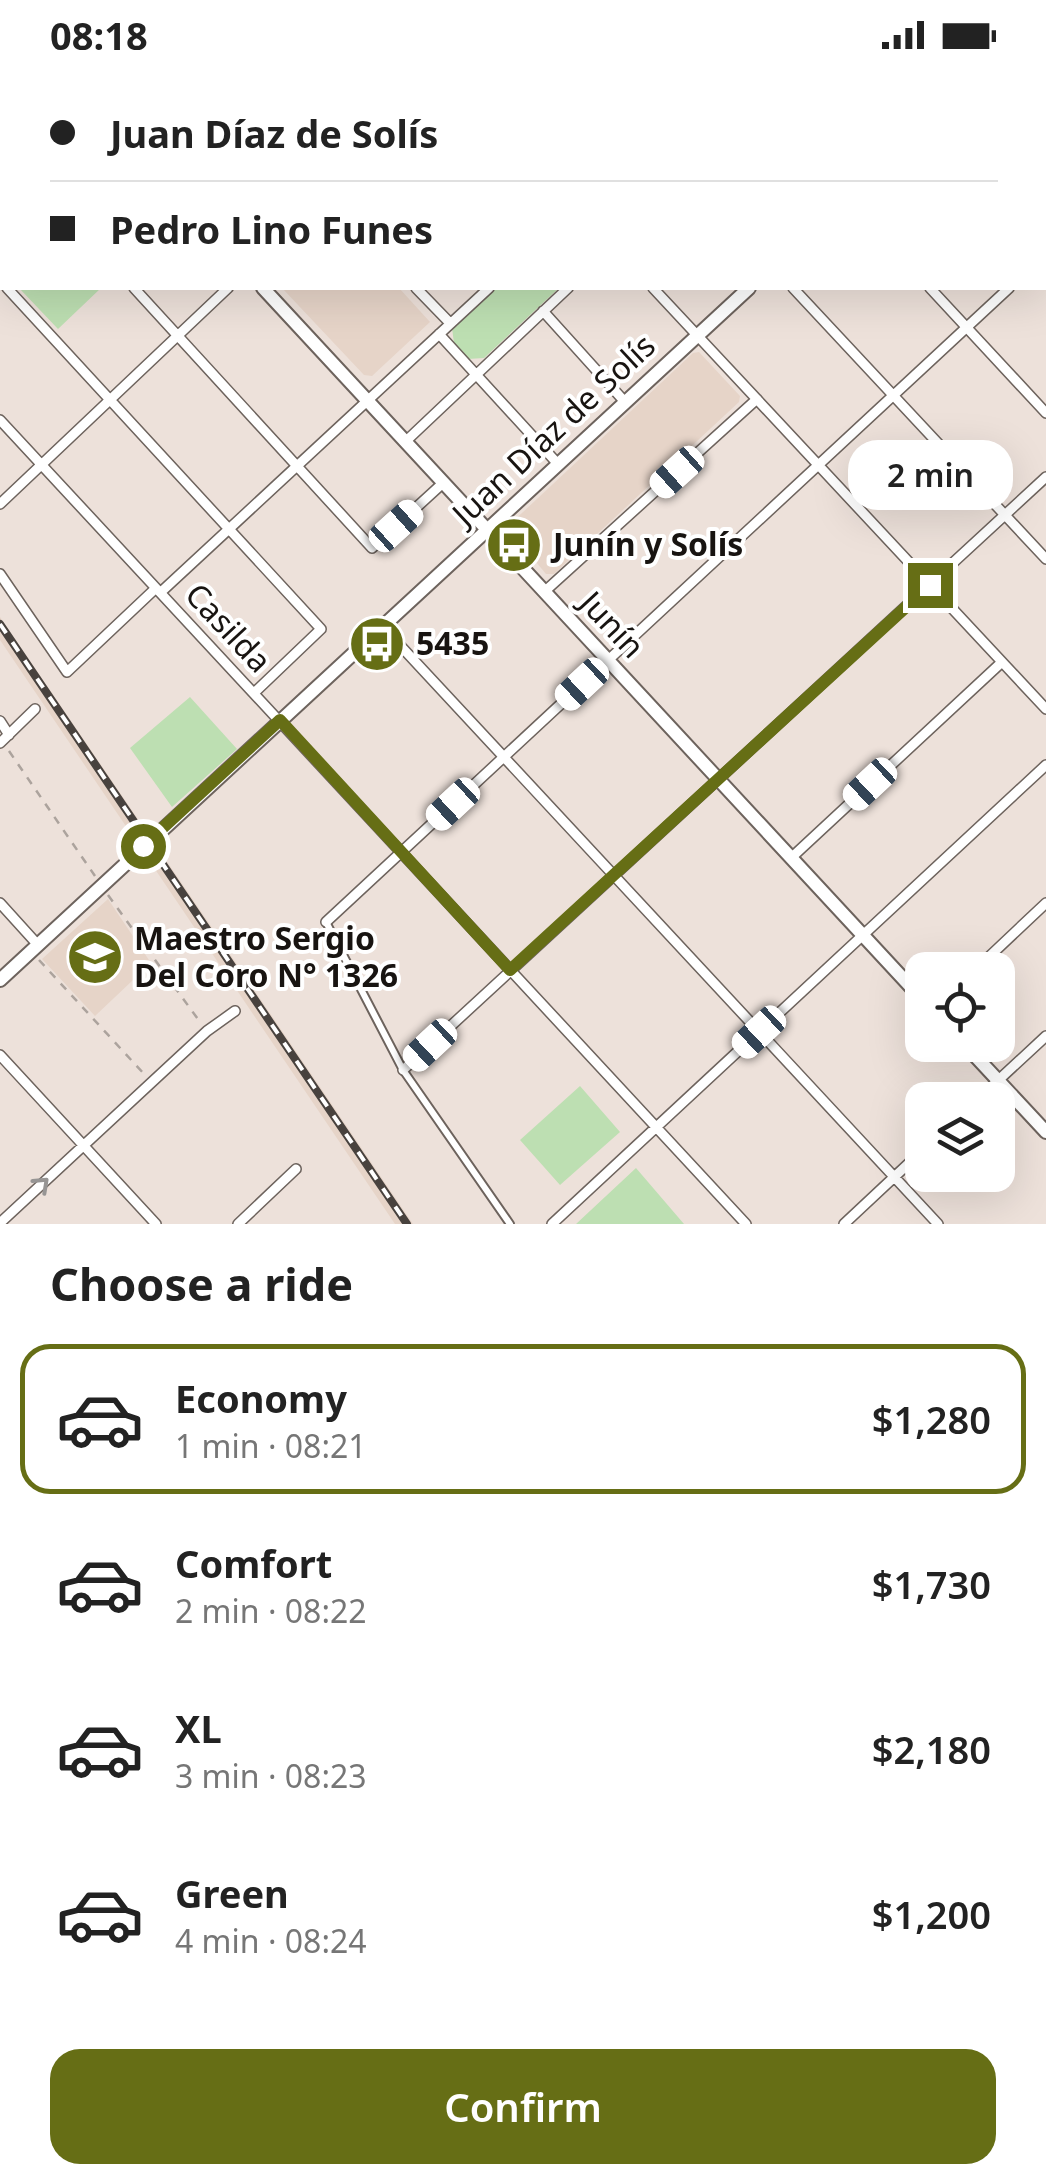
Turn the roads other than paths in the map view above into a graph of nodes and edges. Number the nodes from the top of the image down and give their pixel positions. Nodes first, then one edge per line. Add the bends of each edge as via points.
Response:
1 (9, 290) edge
2 (136, 290) edge
3 (226, 290) edge
4 (265, 290) edge
5 (418, 290) edge
6 (487, 290) edge
7 (566, 290) edge
8 (655, 290) edge
9 (746, 290) edge
10 (794, 290) edge
11 (932, 290) edge
12 (1006, 290) edge
13 (543, 312) junction
14 (450, 323) junction
15 (966, 327) junction
16 (439, 334) junction
17 (697, 335) junction
18 (178, 336) junction
19 (476, 374) junction
20 (893, 395) junction
21 (757, 399) junction
22 (110, 400) junction
23 (367, 400) junction
24 (625, 402) junction
25 (1046, 412) edge
26 (0, 420) edge
27 (405, 442) junction
28 (42, 464) junction
29 (558, 464) junction
30 (818, 464) junction
31 (297, 466) junction
32 (1046, 477) edge
33 (443, 483) junction
34 (0, 504) edge
35 (1005, 515) junction
36 (229, 529) junction
37 (486, 530) junction
38 (1046, 559) edge
39 (0, 574) edge
40 (930, 585) junction
41 (158, 590) junction
42 (544, 592) junction
43 (382, 626) junction
44 (608, 660) junction
45 (1002, 662) junction
46 (254, 692) junction
47 (35, 709) dead end
48 (1046, 709) edge
49 (280, 720) junction
50 (0, 721) edge
51 (4, 739) edge
52 (504, 757) junction
53 (1046, 765) edge
54 (719, 780) junction
55 (402, 852) junction
56 (792, 858) junction
57 (615, 876) junction
58 (0, 903) edge
59 (1046, 903) edge
60 (326, 922) joint
61 (863, 935) junction
62 (34, 948) junction
63 (994, 952) edge
64 (510, 970) junction
65 (0, 980) edge
66 (905, 981) edge
67 (235, 1011) dead end
68 (759, 1032) junction
69 (1046, 1036) edge
70 (0, 1056) edge
71 (981, 1062) edge
72 (403, 1070) junction
73 (998, 1080) junction
74 (656, 1128) junction
75 (1046, 1132) edge
76 (84, 1144) junction
77 (905, 1167) edge
78 (296, 1169) dead end
79 (894, 1177) junction
80 (0, 1223) edge
81 (156, 1224) edge
82 (238, 1224) edge
83 (510, 1224) edge
84 (552, 1224) edge
85 (746, 1224) edge
86 (844, 1224) edge
87 (938, 1224) edge

1 - 22 street
2 - 18 street
3 - 18 street
4 - 23 main road, Junín
5 - 14 street
6 - 14 street
7 - 13 street
8 - 17 street
9 - 17 main road, Juan Díaz de Solís
10 - 20 street
11 - 15 street
12 - 15 street
13 - 19 street
13 - 24 street
14 - 16 street
15 - 20 street
15 - 25 street
16 - 19 street
16 - 23 street
17 - 21 street
17 - 24 main road, Juan Díaz de Solís
18 - 22 street
18 - 31 street
19 - 27 street
19 - 29 street
20 - 30 street
20 - 35 street
21 - 30 street
21 - 42 street
22 - 28 street
22 - 36 street
23 - 27 main road, Junín
23 - 31 street
24 - 29 main road, Juan Díaz de Solís
26 - 28 street, Casilda
27 - 33 main road, Junín
28 - 34 street
28 - 41 street, Casilda
29 - 37 main road, Juan Díaz de Solís
30 - 40 street
30 - 44 street
31 - 33 street via 372,548
31 - 36 street
32 - 35 street
33 - 37 main road, Junín
35 - 38 street
35 - 40 street
36 - 41 street
36 - 46 street via 321,629
37 - 42 main road, Junín
37 - 43 main road, Juan Díaz de Solís
39 - 41 street via 67,672
40 - 45 street
40 - 54 street
41 - 46 street, Casilda
42 - 44 main road, Junín
43 - 49 main road, Juan Díaz de Solís
43 - 52 street
44 - 52 street
44 - 54 main road, Junín
45 - 48 street
45 - 56 street
46 - 49 street, Casilda
47 - 51 street
49 - 55 street, Casilda
49 - 62 main road, Juan Díaz de Solís
50 - 51 street
52 - 55 street
52 - 57 street
53 - 61 street
54 - 56 main road, Junín
54 - 57 street
55 - 60 street
55 - 64 street, Casilda
56 - 61 main road, Junín
57 - 64 street
57 - 68 street
58 - 62 street
59 - 63 street
60 - 72 street
61 - 66 main road, Junín
61 - 68 street
62 - 65 main road, Juan Díaz de Solís
64 - 72 street
64 - 74 street, Casilda
67 - 76 street
68 - 74 street
68 - 79 street
69 - 73 street
70 - 76 street
71 - 73 main road
72 - 83 street
73 - 75 main road
74 - 84 street
74 - 85 street, Casilda
80 -> 76 street
76 - 81 street
77 - 79 street
78 - 82 street
79 - 86 street
79 - 87 street

